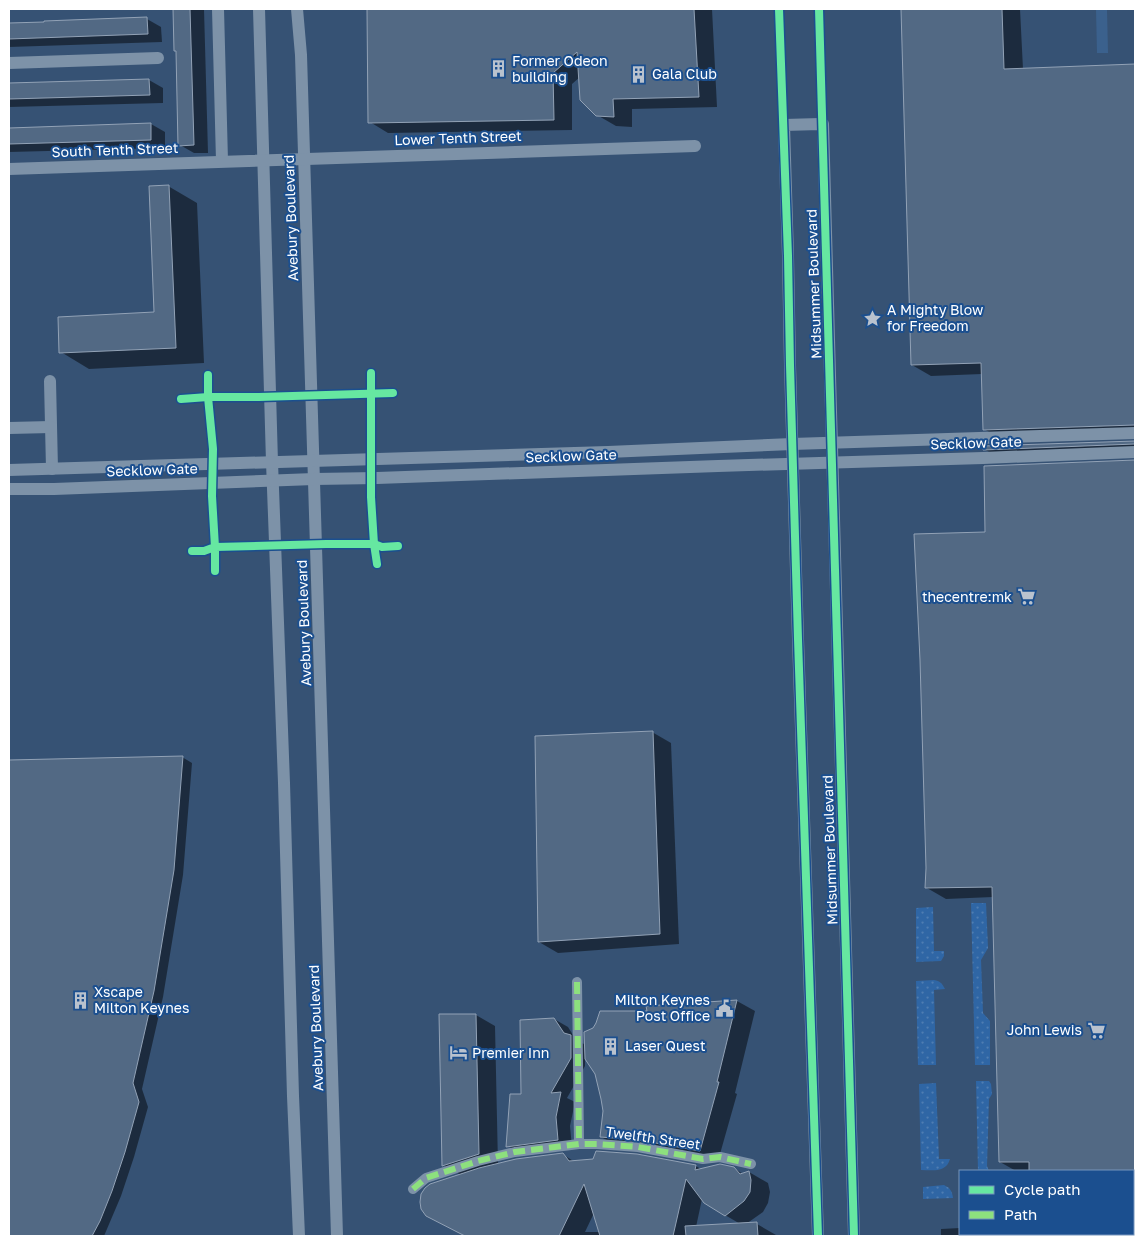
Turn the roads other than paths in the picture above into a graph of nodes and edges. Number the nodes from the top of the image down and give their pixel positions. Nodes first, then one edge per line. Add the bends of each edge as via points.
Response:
1 (218, 9) edge
2 (259, 9) edge
3 (297, 9) edge
4 (158, 58) dead end
5 (9, 63) edge
6 (695, 146) dead end
7 (304, 158) junction
8 (264, 160) junction
9 (222, 161) junction
10 (9, 169) edge
11 (50, 381) dead end
12 (51, 427) junction
13 (9, 428) edge
14 (1135, 433) edge
15 (831, 443) junction
16 (792, 444) junction
17 (1135, 452) edge
18 (313, 460) junction
19 (272, 462) junction
20 (832, 463) junction
21 (793, 464) junction
22 (52, 469) junction
23 (9, 470) edge
24 (314, 478) junction
25 (273, 480) junction
26 (9, 489) edge
27 (577, 982) dead end
28 (580, 1144) junction
29 (751, 1164) dead end
30 (413, 1189) dead end
31 (299, 1236) edge
32 (337, 1236) edge
33 (818, 1236) edge
34 (854, 1236) edge

1 - 9 street
2 - 8 street, Avebury Boulevard
3 - 7 street, Avebury Boulevard
4 - 5 street
6 - 7 street, Lower Tenth Street
7 - 8 street, Lower Tenth Street
7 - 18 street, Avebury Boulevard
8 - 9 street, Lower Tenth Street
8 - 19 street, Avebury Boulevard
9 - 10 street, South Tenth Street
11 - 12 street
12 - 13 street
12 - 22 street
14 - 15 street, Secklow Gate
15 - 16 street, Secklow Gate
15 - 16 street, Midsummer Boulevard via 822,124 784,125
15 - 20 street, Midsummer Boulevard
16 - 18 street, Secklow Gate
16 - 21 street, Midsummer Boulevard
17 - 20 street, Secklow Gate
18 - 19 street, Secklow Gate
18 - 24 street, Avebury Boulevard
19 - 22 street, Secklow Gate
19 - 25 street, Avebury Boulevard
20 - 21 street, Secklow Gate
20 - 34 street, Midsummer Boulevard
21 - 24 street, Secklow Gate
21 - 33 street, Midsummer Boulevard
22 - 23 street, Secklow Gate
24 - 25 street, Secklow Gate
24 - 32 street, Avebury Boulevard
25 - 26 street, Secklow Gate
25 - 31 street, Avebury Boulevard
27 - 28 street
28 - 29 street, Twelfth Street via 638,1147 703,1160 720,1157
28 - 30 street, Twelfth Street via 478,1160 426,1178

